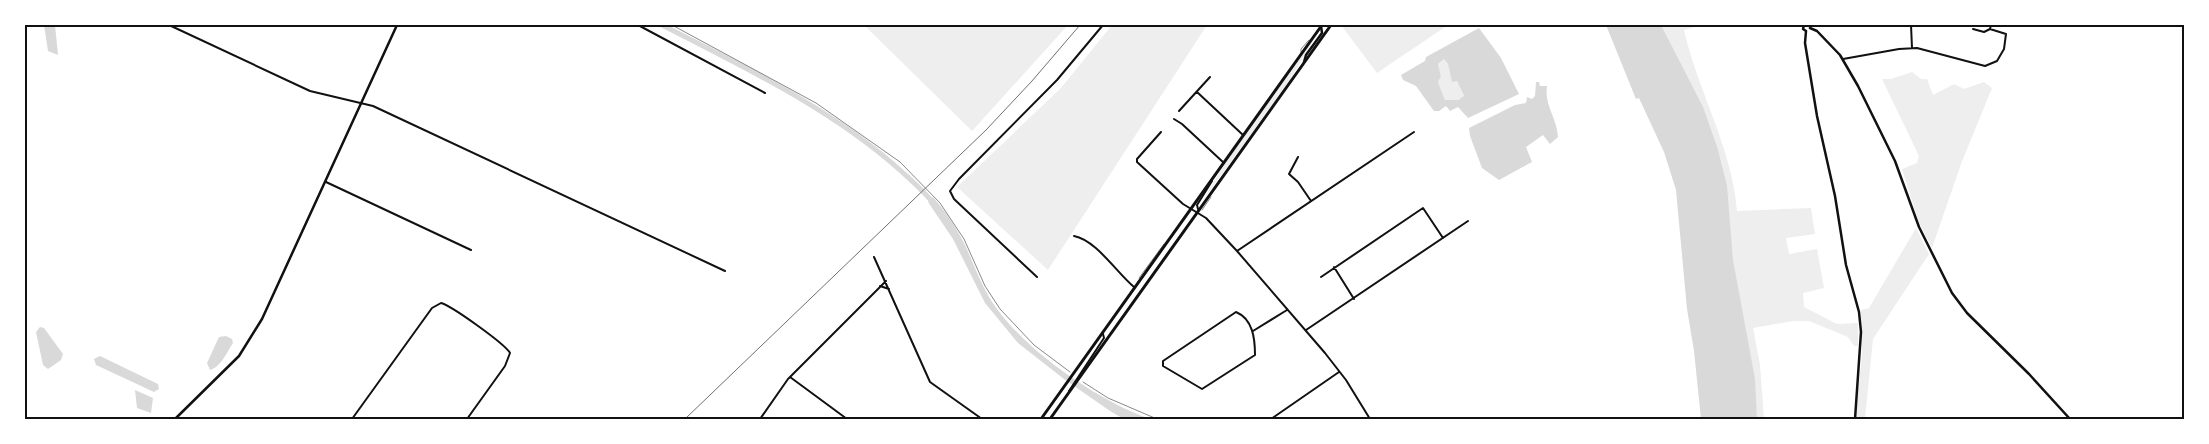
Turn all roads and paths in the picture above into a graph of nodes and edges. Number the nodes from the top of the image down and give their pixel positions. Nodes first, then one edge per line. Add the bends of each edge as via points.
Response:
1 (169, 25) edge
2 (397, 25) edge
3 (638, 25) edge
4 (672, 25) edge
5 (1103, 25) edge
6 (1321, 25) edge
7 (1330, 25) edge
8 (1804, 25) edge
9 (1911, 25) edge
10 (1991, 25) edge
11 (1809, 27) edge
12 (1973, 29) dead end
13 (1990, 29) junction
14 (1806, 31) junction
15 (1912, 48) junction
16 (1843, 59) junction
17 (1304, 63) junction
18 (1210, 77) dead end
19 (1197, 92) junction
20 (765, 93) dead end
21 (361, 102) junction
22 (1179, 111) dead end
23 (1174, 119) dead end
24 (1161, 132) dead end
25 (1414, 132) dead end
26 (1244, 136) junction
27 (1298, 157) dead end
28 (1224, 163) junction
29 (1213, 177) junction
30 (324, 182) junction
31 (1311, 201) junction
32 (1191, 208) junction
33 (1198, 212) junction
34 (1468, 222) dead end
35 (1074, 236) dead end
36 (1443, 238) junction
37 (471, 250) dead end
38 (1237, 251) junction
39 (874, 257) dead end
40 (1334, 267) junction
41 (725, 271) dead end
42 (1037, 277) dead end
43 (1321, 277) dead end
44 (886, 281) junction
45 (880, 286) junction
46 (1136, 288) junction
47 (890, 290) junction
48 (1354, 298) junction
49 (1288, 309) junction
50 (1306, 330) junction
51 (1253, 331) junction
52 (1339, 371) junction
53 (1077, 375) junction
54 (790, 378) junction
55 (1083, 382) dead end
56 (1070, 386) junction
57 (175, 419) edge
58 (352, 419) edge
59 (467, 419) edge
60 (760, 419) edge
61 (847, 419) edge
62 (982, 419) edge
63 (1041, 419) edge
64 (1050, 419) edge
65 (1157, 419) edge
66 (1270, 419) edge
67 (1370, 419) edge
68 (1855, 419) edge
69 (2070, 419) edge

1 - 21 street via 310,91
2 - 21 street
3 - 20 street
4 - 53 path via 816,103 905,166 945,210 964,239 985,286 1000,309 1034,345
5 - 42 street via 1057,80 950,191 954,199
6 - 7 street
6 - 17 street via 1322,33
6 - 26 main road
7 - 17 main road
8 - 14 street
9 - 15 street
10 - 13 street
11 - 14 street
11 - 16 street via 1817,31
12 - 13 street via 1984,32
13 - 15 street via 2006,34 2004,49 1996,61 1985,66
14 - 68 street via 1815,106 1848,274 1859,312 1861,332
15 - 16 street
16 - 69 street via 1895,161 1913,213 1952,293
17 - 33 main road
18 - 19 street
19 - 22 street
19 - 26 street
21 - 30 street
21 - 41 street
23 - 28 street
24 - 32 street via 1137,162
25 - 31 street
26 - 28 main road
27 - 31 street via 1289,174
28 - 29 main road
29 - 32 main road
29 - 33 street via 1211,186 1197,205
30 - 37 street
30 - 57 street via 262,319 239,356
31 - 38 street
32 - 33 street
32 - 46 main road
33 - 38 street
33 - 53 main road
34 - 36 street
35 - 46 street via 1080,237 1105,257
36 - 40 street via 1422,208
36 - 48 street
38 - 49 street
39 - 44 street
40 - 43 street
40 - 48 street
44 - 45 street
44 - 47 street
45 - 47 street
45 - 54 street
46 - 53 main road via 1103,331
47 - 62 street via 930,382
48 - 50 street
49 - 50 street
49 - 51 street
50 - 52 street
51 - 51 street via 1236,312 1163,360 1163,366 1202,389 1255,355
52 - 66 street
52 - 67 street
53 - 56 main road
53 - 56 main road
54 - 60 street
54 - 61 street
55 - 65 path via 1108,398
56 - 63 main road
56 - 64 main road via 1068,395
58 - 59 street via 432,308 441,303 510,353 505,366

